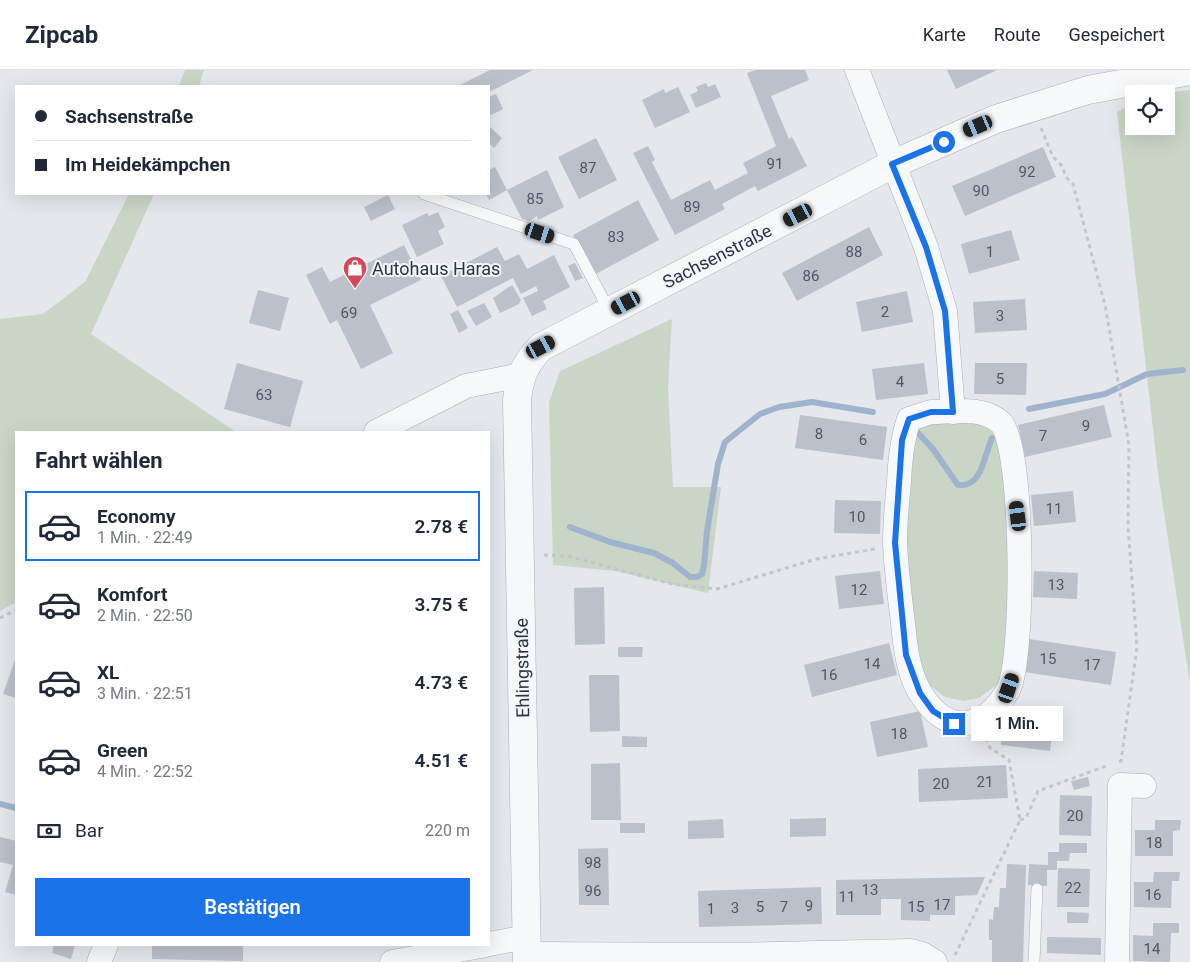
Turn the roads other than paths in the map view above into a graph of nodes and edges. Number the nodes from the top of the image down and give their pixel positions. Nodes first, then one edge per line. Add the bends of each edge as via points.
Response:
1 (857, 70) edge
2 (1190, 71) edge
3 (892, 164) junction
4 (427, 195) edge
5 (610, 312) junction
6 (521, 375) junction
7 (953, 412) junction
8 (378, 431) edge
9 (1144, 786) dead end
10 (1037, 890) dead end
11 (490, 945) edge
12 (106, 946) edge
13 (481, 946) edge
14 (527, 951) edge
15 (731, 959) edge
16 (99, 962) edge
17 (392, 962) edge
18 (935, 962) edge
19 (1034, 962) edge
20 (1117, 962) edge

1 - 3 street
2 - 3 street, Sachsenstraße via 1088,90 1032,107
3 - 5 street, Sachsenstraße
3 - 7 street via 926,247 945,311
4 - 5 lane via 574,244
5 - 6 street, Sachsenstraße via 541,347 529,359
6 - 8 street via 466,386
6 - 14 street, Ehlingstraße via 517,400
7 - 7 street via 986,412 1002,423 1009,443 1018,516 1021,583 1015,672 1009,688 1000,702 978,721 966,724 954,724 933,711 920,693 906,655 896,547 902,440 909,419 931,412
9 - 20 street via 1120,785
10 - 19 lane
11 - 14 street
12 - 16 street
13 - 17 street
14 - 15 street
15 - 18 street via 911,951

